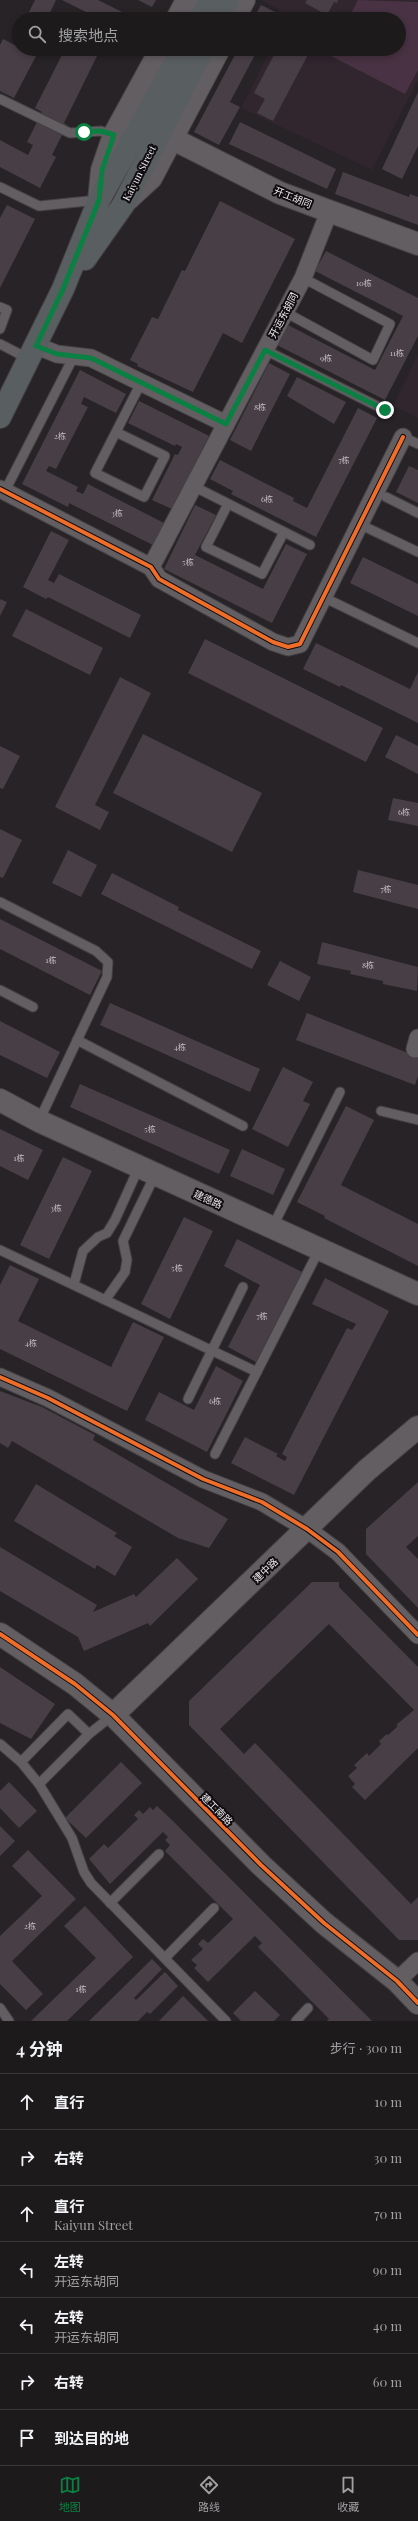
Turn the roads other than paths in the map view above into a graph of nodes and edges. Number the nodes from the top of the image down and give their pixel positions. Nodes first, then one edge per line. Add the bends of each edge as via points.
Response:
1 (187, 0) edge
2 (202, 0) edge
3 (211, 0) edge
4 (228, 0) edge
5 (244, 0) edge
6 (181, 12) edge
7 (198, 12) edge
8 (204, 12) edge
9 (222, 12) edge
10 (238, 12) edge
11 (157, 56) edge
12 (179, 56) edge
13 (199, 56) edge
14 (215, 56) edge
15 (0, 99) edge
16 (114, 135) junction
17 (173, 139) junction
18 (0, 187) edge
19 (99, 200) junction
20 (122, 205) junction
21 (330, 212) junction
22 (418, 244) edge
23 (303, 278) junction
24 (63, 289) junction
25 (0, 307) edge
26 (285, 312) junction
27 (0, 329) edge
28 (0, 344) edge
29 (265, 350) junction
30 (33, 352) junction
31 (74, 356) junction
32 (141, 383) junction
33 (385, 410) dead end
34 (0, 417) edge
35 (226, 424) junction
36 (116, 432) junction
37 (410, 441) edge
38 (193, 486) junction
39 (2, 490) edge
40 (386, 497) dead end
41 (228, 504) junction
42 (418, 513) edge
43 (359, 524) junction
44 (284, 532) junction
45 (310, 546) dead end
46 (418, 552) edge
47 (151, 567) junction
48 (323, 597) junction
49 (418, 643) edge
50 (0, 902) edge
51 (0, 990) edge
52 (33, 1007) dead end
53 (77, 1040) junction
54 (340, 1092) dead end
55 (0, 1100) edge
56 (381, 1111) dead end
57 (418, 1120) edge
58 (39, 1122) junction
59 (243, 1126) dead end
60 (147, 1171) junction
61 (272, 1228) junction
62 (0, 1250) edge
63 (319, 1250) junction
64 (74, 1284) junction
65 (244, 1287) dead end
66 (418, 1294) edge
67 (106, 1299) junction
68 (212, 1350) junction
69 (257, 1372) junction
70 (0, 1377) edge
71 (188, 1399) dead end
72 (418, 1427) edge
73 (215, 1454) dead end
74 (307, 1529) junction
75 (0, 1634) edge
76 (418, 1635) edge
77 (113, 1715) junction
78 (89, 1734) junction
79 (0, 1744) edge
80 (21, 1762) junction
81 (39, 1784) junction
82 (159, 1854) dead end
83 (110, 1903) junction
84 (214, 1908) dead end
85 (164, 1958) junction
86 (418, 1961) edge
87 (397, 1981) junction
88 (418, 2002) edge
89 (0, 2008) edge
90 (308, 2008) dead end
91 (9, 2021) edge
92 (226, 2021) edge
93 (296, 2021) edge

1 - 6 street
2 - 7 main road
3 - 8 main road
4 - 9 main road
5 - 10 street
11 - 16 street
12 - 19 main road, Kaiyun Street
13 - 20 main road, Kaiyun Street
14 - 17 street
15 - 16 lane via 70,134 101,131
16 - 19 street via 102,170
17 - 20 street via 151,178
17 - 21 street, 开工胡同 via 280,193
18 - 19 lane via 39,206
19 - 24 main road, Kaiyun Street
20 - 24 main road, Kaiyun Street
21 - 22 street, 开工胡同
21 - 23 street, 开运东胡同
23 - 26 street, 开运东胡同
23 - 26 lane via 390,324 373,360
24 - 30 main road, Kaiyun Street
25 - 27 lane via 7,310
26 - 29 street, 开运东胡同
28 - 30 lane
29 - 33 lane
29 - 35 street, 开运东胡同
30 - 31 street
30 - 34 main road, Kaiyun Street
31 - 32 street via 91,358
31 - 39 lane
32 - 35 street
32 - 36 lane
35 - 38 street, 开运东胡同
36 - 36 lane via 95,473 144,497 165,456
37 - 43 street
38 - 41 lane
38 - 47 street, 开运东胡同
39 - 47 street
40 - 42 lane
41 - 44 lane
41 - 44 lane via 206,547 262,574
43 - 46 lane
43 - 48 street
44 - 45 lane
47 - 48 street via 159,580 272,642 288,647 300,644
48 - 49 lane
50 - 53 lane via 96,951 108,962 107,977
51 - 52 lane
53 - 58 lane
53 - 59 lane
54 - 61 lane
55 - 58 street, 建德路
56 - 57 lane
58 - 60 street, 建德路
60 - 61 street, 建德路
60 - 64 lane via 107,1233 98,1237 83,1251
60 - 67 lane via 123,1241 127,1260 125,1272
61 - 63 street, 建德路
62 - 64 lane
63 - 66 street, 建德路
63 - 69 lane
64 - 67 lane
65 - 68 lane
67 - 68 lane
68 - 69 lane
68 - 71 lane
69 - 73 lane
70 - 74 street via 48,1398 203,1479 262,1502
72 - 74 street, 建中路 via 367,1470
74 - 76 street via 338,1552
74 - 77 street, 建中路
75 - 77 street, 建工南路 via 74,1684
77 - 78 lane
77 - 87 street, 建工南路 via 267,1870 324,1923
78 - 80 lane via 68,1714
78 - 81 lane
79 - 80 lane
80 - 81 lane
81 - 83 lane via 72,1838 90,1884
82 - 83 lane
83 - 85 lane
84 - 85 lane
85 - 92 lane
86 - 87 street
87 - 88 street, 建工南路
89 - 91 lane
90 - 93 lane

